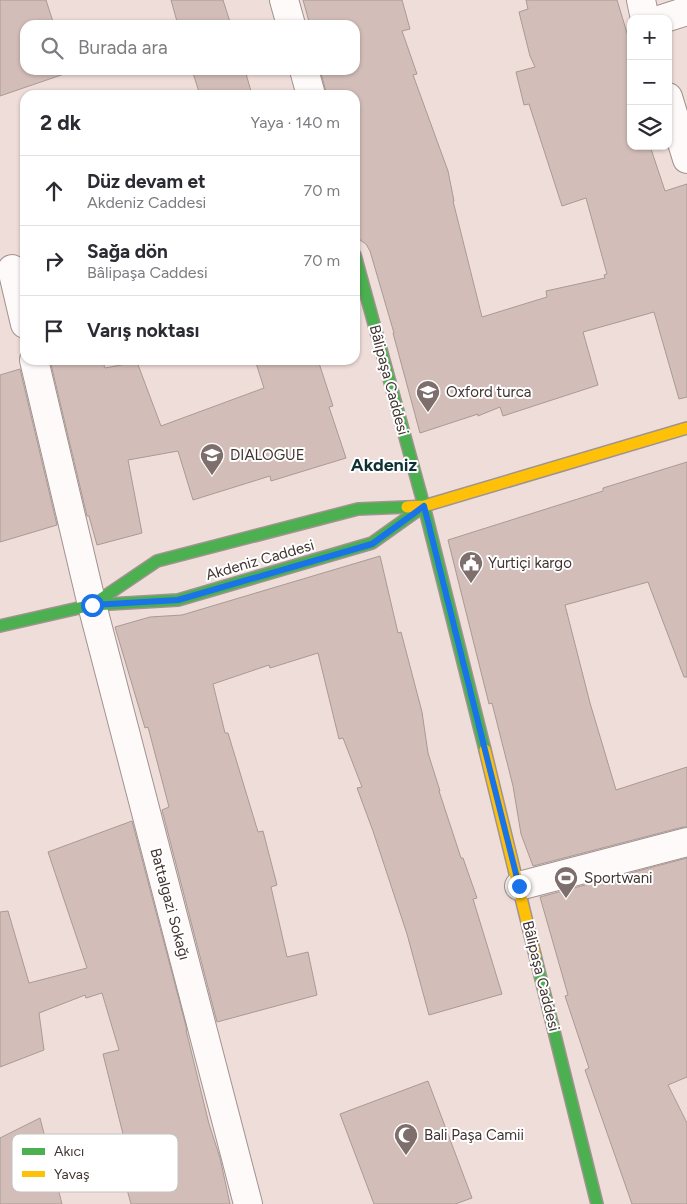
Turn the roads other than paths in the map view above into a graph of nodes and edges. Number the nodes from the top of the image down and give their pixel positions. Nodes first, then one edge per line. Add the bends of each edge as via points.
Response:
1 (284, 0) edge
2 (641, 0) edge
3 (687, 12) edge
4 (644, 15) edge
5 (672, 16) edge
6 (290, 20) edge
7 (305, 75) edge
8 (310, 90) edge
9 (670, 105) edge
10 (687, 159) edge
11 (12, 268) edge
12 (360, 273) edge
13 (20, 302) edge
14 (35, 365) edge
15 (687, 428) edge
16 (424, 506) junction
17 (92, 605) junction
18 (0, 626) edge
19 (687, 842) edge
20 (519, 886) junction
21 (248, 1204) edge
22 (597, 1204) edge

1 - 6 street
2 - 4 street
3 - 5 street
7 - 8 street
9 - 10 street
11 - 13 street
12 - 16 main road, Bâlipaşa Caddesi
14 - 17 street, Battalgazi Sokağı
15 - 16 main road, Akdeniz Caddesi
16 - 17 main road, Akdeniz Caddesi via 358,509 157,561
16 - 17 main road, Akdeniz Caddesi via 372,544 178,600
16 - 20 main road, Bâlipaşa Caddesi
17 - 18 main road, Akdeniz Caddesi
17 - 21 street, Battalgazi Sokağı
19 - 20 street
20 - 22 main road, Bâlipaşa Caddesi

